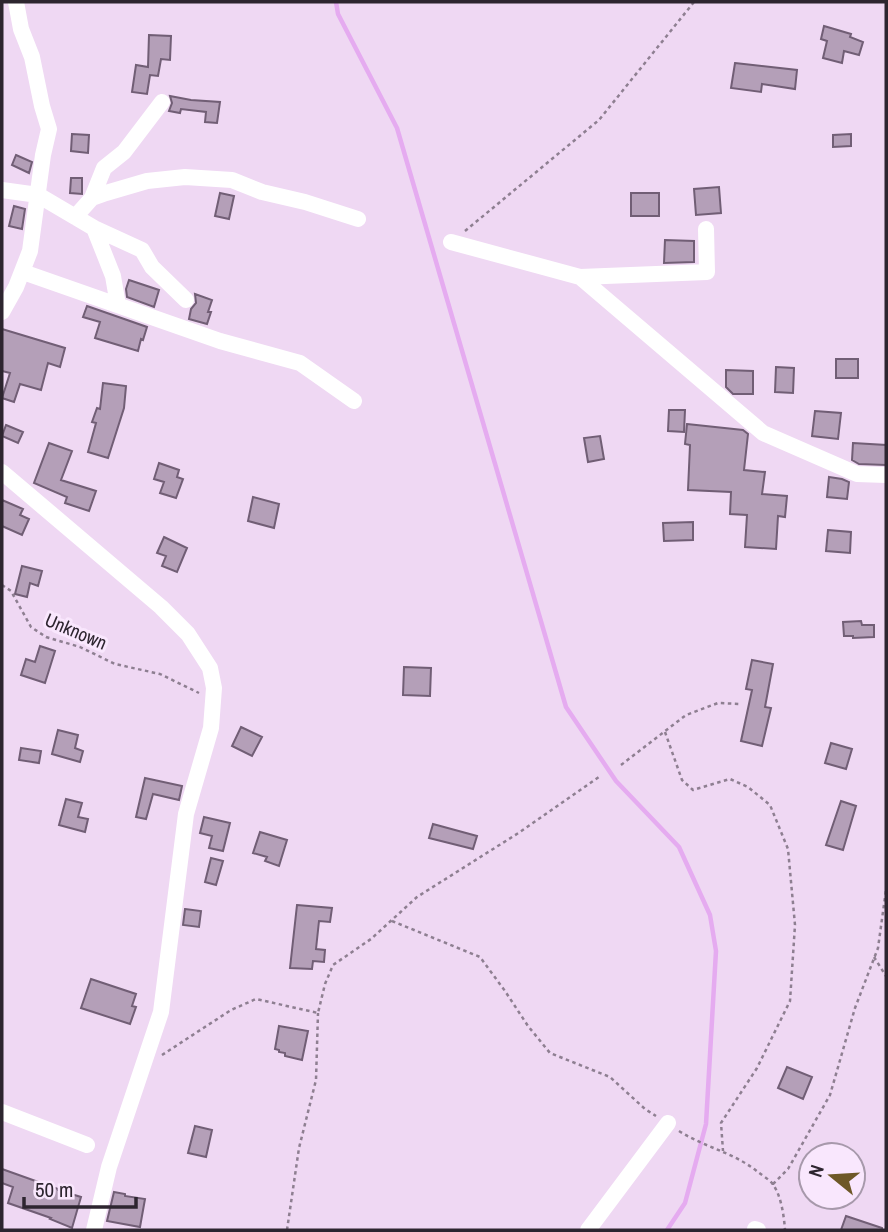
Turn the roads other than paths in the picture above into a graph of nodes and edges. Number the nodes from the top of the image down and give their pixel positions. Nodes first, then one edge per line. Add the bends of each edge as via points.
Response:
1 (16, 2) edge
2 (162, 102) dead end
3 (2, 190) edge
4 (38, 195) junction
5 (92, 198) junction
6 (75, 217) junction
7 (358, 219) dead end
8 (94, 228) junction
9 (706, 229) dead end
10 (451, 242) road end
11 (580, 277) junction
12 (14, 281) edge
13 (186, 300) dead end
14 (118, 305) junction
15 (2, 312) edge
16 (354, 401) dead end
17 (2, 472) edge
18 (886, 475) edge
19 (2, 1112) edge
20 (668, 1123) road end
21 (87, 1145) dead end
22 (94, 1230) edge
23 (588, 1230) edge

1 - 4 street via 49,129
2 - 5 street via 124,152 104,168
3 - 4 street
4 - 6 street
4 - 12 street via 30,251
5 - 6 street
5 - 7 street via 147,181 185,177 232,180
6 - 8 street
8 - 13 street via 142,250 152,267
8 - 14 street via 113,276
9 - 11 street via 708,272
10 - 11 street
11 - 18 street via 763,433 857,474
12 - 14 street
12 - 15 street
14 - 16 street via 300,363
17 - 22 street via 188,634 210,668 214,688 211,729 186,814 160,1012 109,1167
19 - 21 street
20 - 23 street

